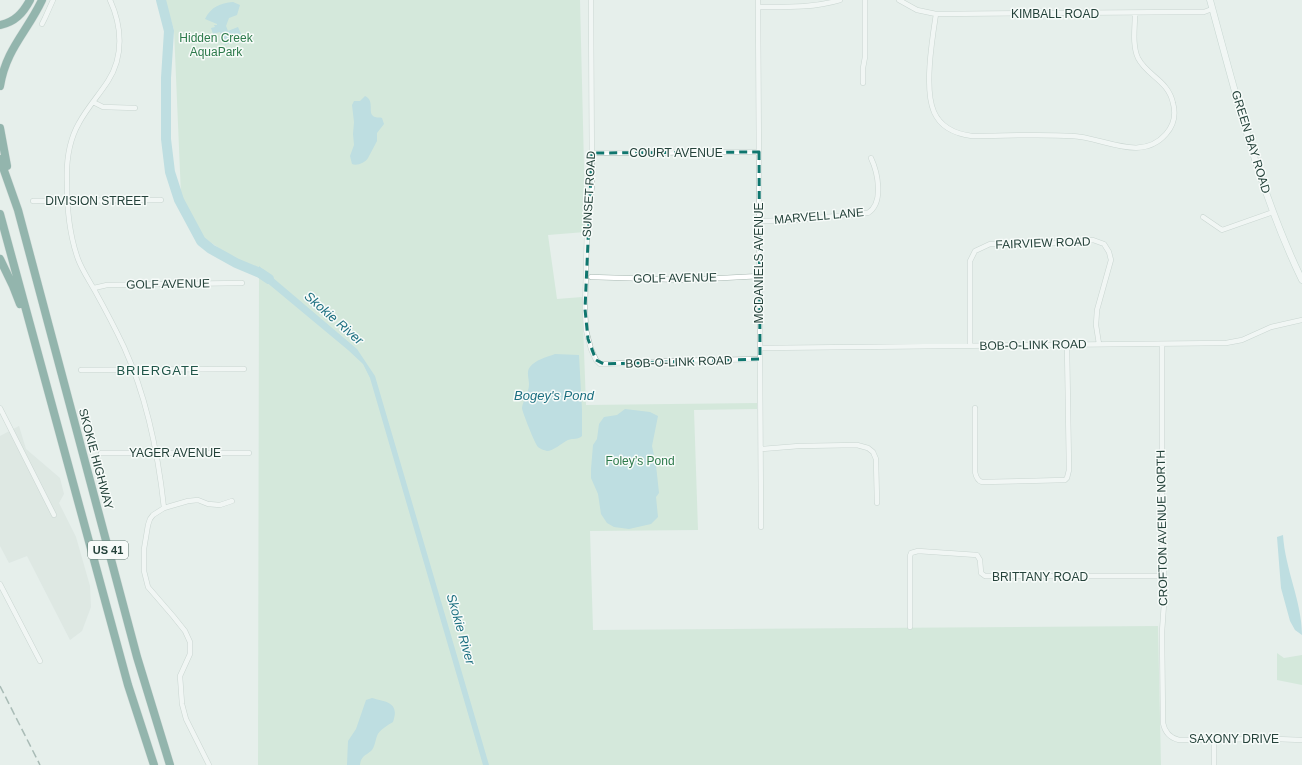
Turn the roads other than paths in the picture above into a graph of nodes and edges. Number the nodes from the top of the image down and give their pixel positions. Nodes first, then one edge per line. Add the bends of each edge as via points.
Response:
1 (30, 0) edge
2 (42, 0) edge
3 (53, 0) edge
4 (110, 0) edge
5 (591, 0) edge
6 (758, 0) edge
7 (840, 0) edge
8 (865, 0) edge
9 (899, 0) edge
10 (1210, 0) edge
11 (758, 8) junction
12 (1212, 9) junction
13 (1135, 13) junction
14 (936, 14) junction
15 (42, 24) dead end
16 (0, 25) edge
17 (863, 83) dead end
18 (0, 86) edge
19 (93, 102) junction
20 (135, 108) dead end
21 (0, 128) edge
22 (759, 152) junction
23 (592, 154) junction
24 (871, 158) dead end
25 (0, 159) edge
26 (161, 200) dead end
27 (33, 201) dead end
28 (67, 201) junction
29 (18, 210) junction
30 (1273, 212) junction
31 (0, 214) edge
32 (1203, 217) dead end
33 (759, 221) junction
34 (0, 258) edge
35 (760, 276) junction
36 (591, 277) dead end
37 (1302, 280) edge
38 (242, 283) dead end
39 (94, 288) junction
40 (1302, 320) edge
41 (1099, 344) junction
42 (1162, 344) junction
43 (1067, 345) junction
44 (970, 346) junction
45 (760, 348) junction
46 (760, 359) junction
47 (598, 362) joint
48 (42, 367) junction
49 (132, 369) junction
50 (244, 369) dead end
51 (81, 370) dead end
52 (0, 408) edge
53 (975, 408) dead end
54 (760, 449) junction
55 (157, 452) junction
56 (101, 453) dead end
57 (249, 453) dead end
58 (232, 501) dead end
59 (876, 503) dead end
60 (164, 508) junction
61 (54, 515) dead end
62 (761, 527) dead end
63 (1164, 576) junction
64 (0, 584) edge
65 (910, 627) dead end
66 (40, 661) dead end
67 (1168, 734) joint
68 (1214, 739) junction
69 (1302, 740) edge
70 (154, 765) edge
71 (170, 765) edge
72 (209, 765) edge
73 (1214, 765) edge

1 - 16 highway via 19,16
2 - 18 highway via 10,52
3 - 15 street
4 - 19 street via 118,21 119,52 113,73
5 - 23 street, SUNSET ROAD
6 - 11 street, MCDANIELS AVENUE
7 - 11 street via 807,7
8 - 17 street
9 - 14 street, KIMBALL ROAD via 917,10
10 - 12 main road, GREEN BAY ROAD
11 - 22 street, MCDANIELS AVENUE
12 - 13 street, KIMBALL ROAD via 1204,12
12 - 30 main road, GREEN BAY ROAD via 1248,137
13 - 14 street, KIMBALL ROAD
13 - 14 street via 1136,54 1142,64 1167,88 1174,112 1174,122 1164,137 1140,148 1074,136 972,136 951,130 936,116 930,98 930,66
19 - 20 street via 103,107
19 - 28 street via 78,124 69,148
21 - 29 highway
22 - 23 street, COURT AVENUE
22 - 33 street, MCDANIELS AVENUE
23 - 47 street, SUNSET ROAD via 585,309 588,339
24 - 33 street, MARVELL LANE via 876,170 878,199 868,213
25 - 29 highway, SKOKIE HIGHWAY / US 41
26 - 28 street, DIVISION STREET
27 - 28 street, DIVISION STREET
28 - 39 street via 72,240 82,270
29 - 71 highway, SKOKIE HIGHWAY / US 41 via 137,657
30 - 32 street via 1222,230
30 - 37 main road, GREEN BAY ROAD
31 - 48 highway, US 41
33 - 35 street, MCDANIELS AVENUE
34 - 48 highway via 17,295
35 - 36 street, GOLF AVENUE via 679,280
35 - 45 street, MCDANIELS AVENUE
38 - 39 street, GOLF AVENUE via 107,285
39 - 49 street via 115,328
40 - 42 street, BOB-O-LINK ROAD via 1271,328 1232,343
41 - 42 street, BOB-O-LINK ROAD
41 - 43 street, BOB-O-LINK ROAD
41 - 44 street, FAIRVIEW ROAD via 1097,310 1111,260 1106,247 1093,240 990,244 975,251 970,261
42 - 63 street, CROFTON AVENUE NORTH
43 - 44 street, BOB-O-LINK ROAD
43 - 53 street via 1069,470 1065,480 979,481 975,472
44 - 45 street, BOB-O-LINK ROAD
45 - 46 street, MCDANIELS AVENUE
46 - 47 street, BOB-O-LINK ROAD via 604,364
46 - 54 street, MCDANIELS AVENUE
48 - 70 highway, US 41 via 128,686
49 - 50 street
49 - 51 street
49 - 55 street
52 - 61 street
54 - 59 street via 857,445 868,448 876,459
54 - 62 street, MCDANIELS AVENUE
55 - 56 street, YAGER AVENUE
55 - 57 street, YAGER AVENUE
55 - 60 street
58 - 60 street via 220,505 198,500 188,501
60 - 72 street via 153,515 148,525 144,549 145,576 150,591 188,636 190,654 180,676 182,704 186,719
63 - 65 street, BRITTANY ROAD via 982,576 977,555 918,551 910,556
63 - 67 street, CROFTON AVENUE NORTH via 1163,724
64 - 66 street
67 - 68 street, SAXONY DRIVE via 1180,740
68 - 69 street, SAXONY DRIVE
68 - 73 street

